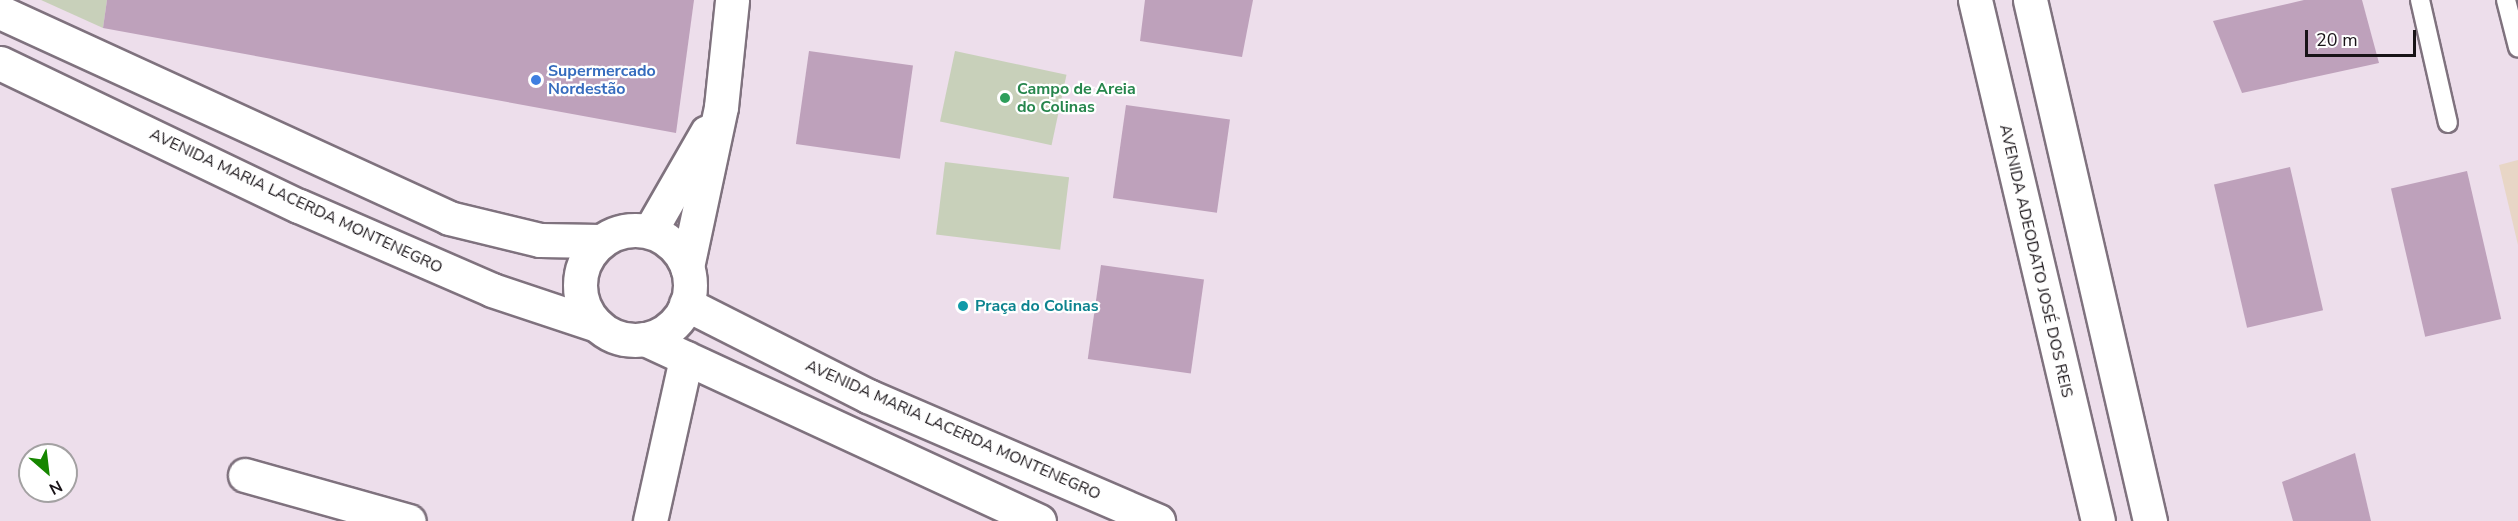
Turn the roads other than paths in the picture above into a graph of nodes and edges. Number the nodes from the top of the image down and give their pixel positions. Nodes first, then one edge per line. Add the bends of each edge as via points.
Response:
1 (732, 0) edge
2 (1975, 0) edge
3 (2030, 0) edge
4 (2420, 0) edge
5 (2506, 0) edge
6 (0, 12) edge
7 (2518, 47) edge
8 (0, 63) edge
9 (721, 107) junction
10 (2448, 123) dead end
11 (650, 231) junction
12 (600, 241) junction
13 (687, 267) junction
14 (686, 304) junction
15 (597, 325) junction
16 (645, 339) junction
17 (686, 358) junction
18 (244, 475) dead end
19 (409, 521) edge
20 (650, 521) edge
21 (1039, 521) edge
22 (1158, 521) edge
23 (2098, 521) edge
24 (2150, 521) edge

1 - 9 main road
2 - 23 main road, AVENIDA ADEODATO JOSÉ DOS REIS
3 - 24 main road
4 - 10 lane
5 - 7 lane
6 - 12 main road via 448,218 540,240
8 - 15 main road, AVENIDA MARIA LACERDA MONTENEGRO via 299,206 492,290
9 - 11 main road
9 - 13 main road
11 - 12 main road via 624,230
11 - 13 main road via 679,251
12 - 15 main road via 585,260 579,283 583,306
13 - 14 main road
14 - 16 main road via 667,329
14 - 22 main road, AVENIDA MARIA LACERDA MONTENEGRO via 868,396
15 - 16 main road via 619,338
16 - 17 main road
17 - 20 main road
17 - 21 main road
18 - 19 main road

